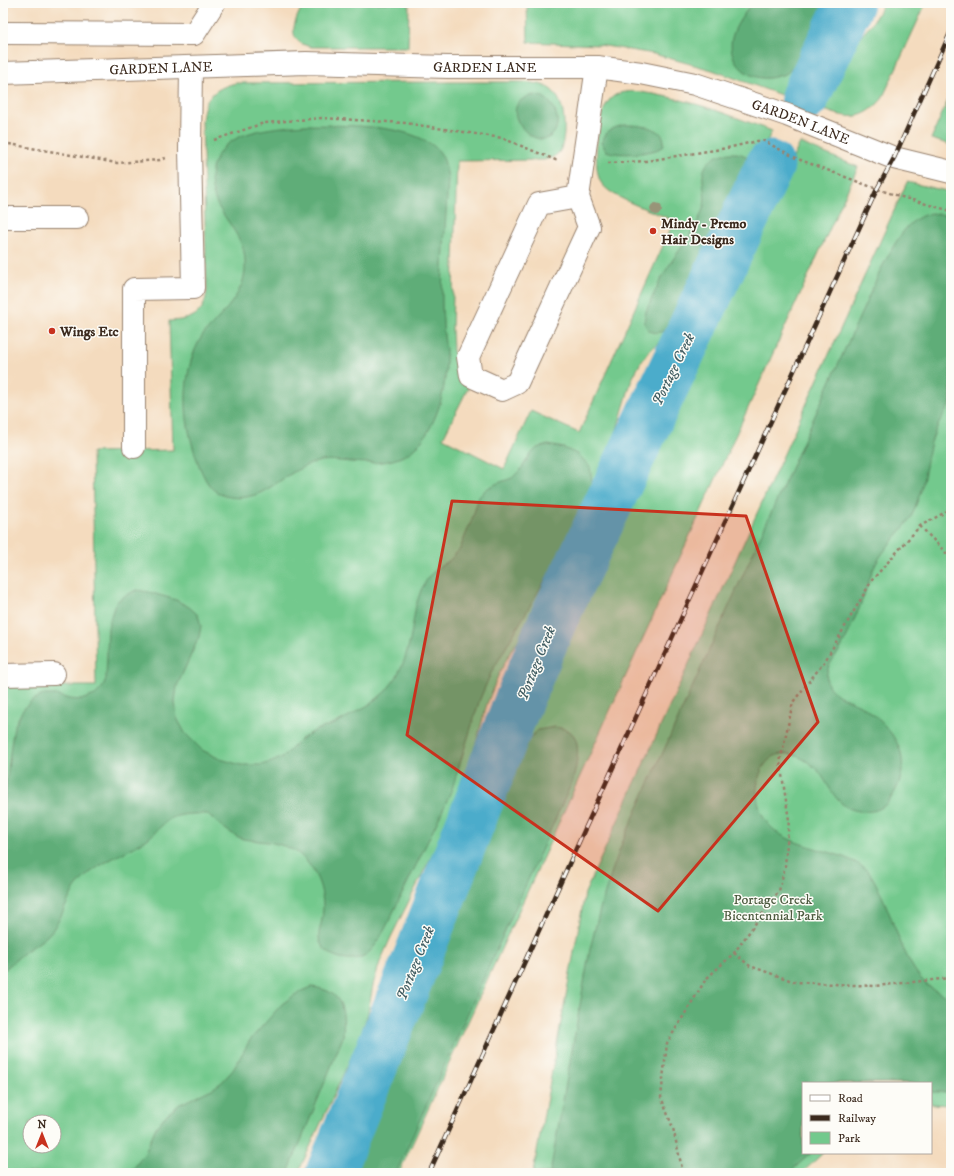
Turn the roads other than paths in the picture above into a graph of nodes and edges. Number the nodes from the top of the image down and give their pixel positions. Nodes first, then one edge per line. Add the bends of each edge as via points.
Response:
1 (214, 3) edge
2 (3, 33) edge
3 (191, 67) junction
4 (597, 67) junction
5 (3, 73) edge
6 (951, 172) edge
7 (578, 197) junction
8 (3, 218) edge
9 (77, 218) dead end
10 (134, 447) dead end
11 (54, 674) dead end
12 (3, 675) edge

1 - 2 street via 194,34
3 - 4 street, GARDEN LANE via 306,63 447,67
3 - 5 street, GARDEN LANE
3 - 10 street via 193,288 134,289
4 - 6 street, GARDEN LANE via 695,84 787,115 894,158
4 - 7 street
7 - 7 street via 539,204 468,358 471,376 502,390 517,383 589,228
8 - 9 street
11 - 12 street

